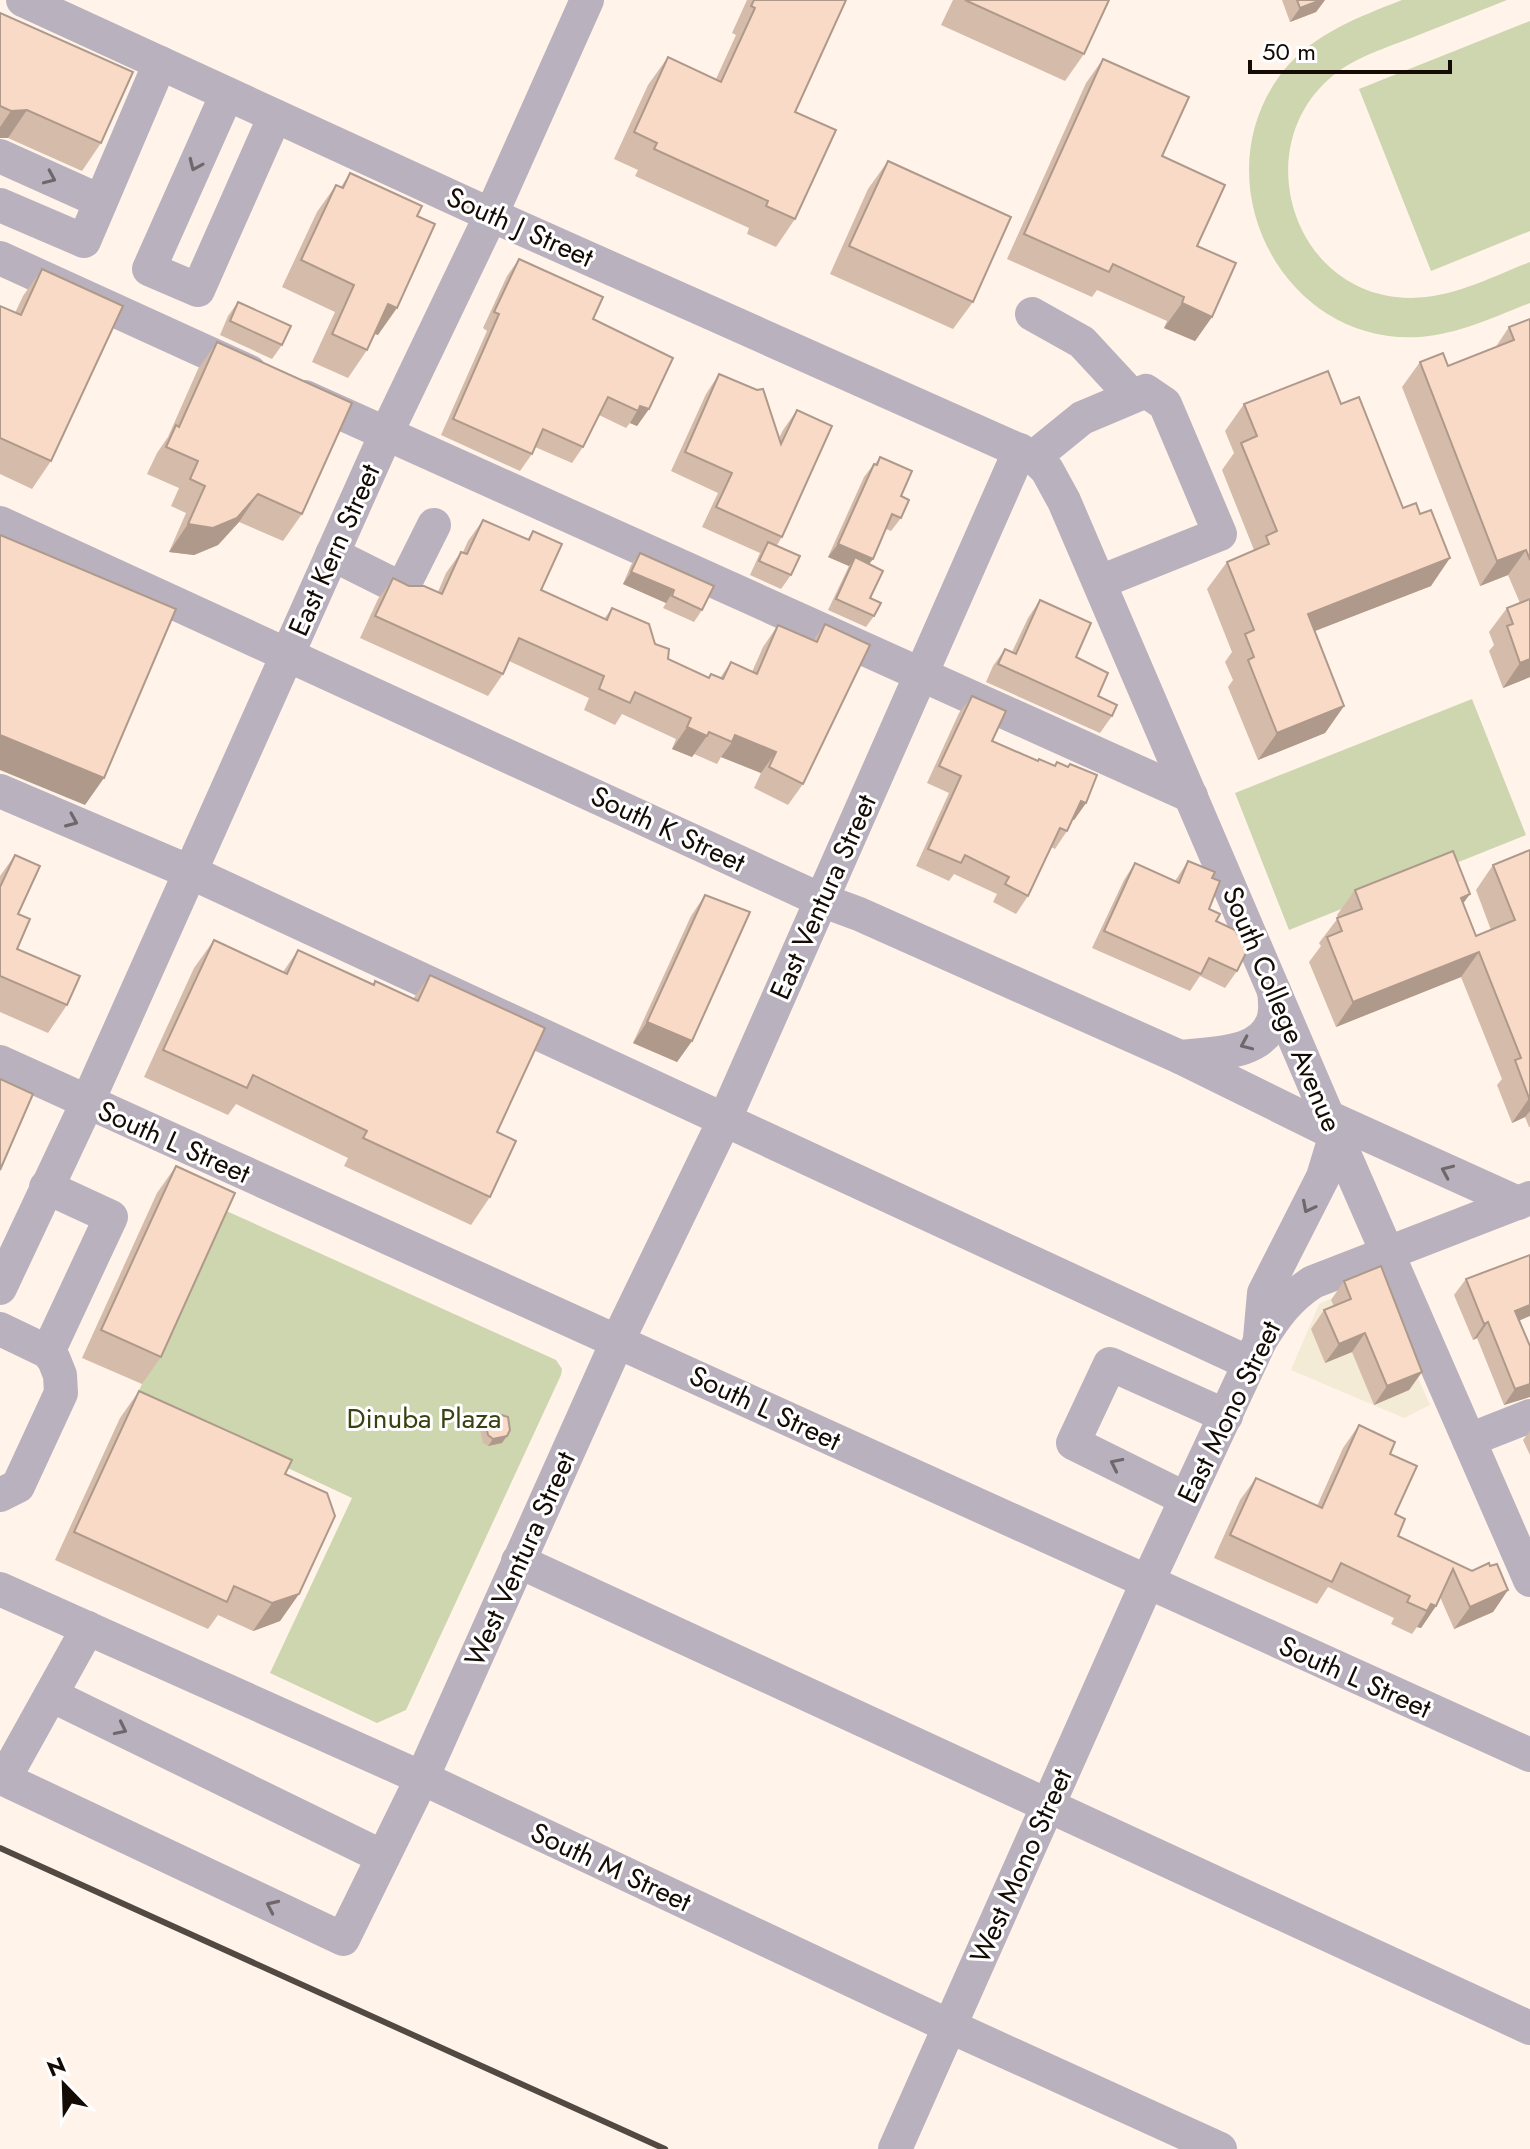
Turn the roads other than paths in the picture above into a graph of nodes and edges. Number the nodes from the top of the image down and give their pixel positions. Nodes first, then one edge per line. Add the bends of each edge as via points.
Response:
1 (23, 0) edge
2 (587, 0) edge
3 (160, 63) junction
4 (227, 94) junction
5 (275, 116) junction
6 (0, 156) edge
7 (100, 201) junction
8 (0, 205) edge
9 (491, 215) junction
10 (0, 258) edge
11 (1032, 314) dead end
12 (1132, 396) junction
13 (386, 434) junction
14 (1027, 454) junction
15 (0, 523) edge
16 (434, 525) dead end
17 (332, 554) junction
18 (1100, 582) junction
19 (288, 654) junction
20 (921, 673) junction
21 (0, 791) edge
22 (1191, 796) junction
23 (190, 872) junction
24 (821, 900) junction
25 (1274, 990) junction
26 (1180, 1057) junction
27 (0, 1062) edge
28 (87, 1103) junction
29 (724, 1121) junction
30 (1332, 1126) junction
31 (46, 1187) junction
32 (1524, 1201) edge
33 (1388, 1254) junction
34 (0, 1288) edge
35 (0, 1329) edge
36 (618, 1340) junction
37 (48, 1352) junction
38 (1255, 1352) junction
39 (1226, 1416) junction
40 (1530, 1416) edge
41 (1469, 1440) junction
42 (0, 1495) edge
43 (1186, 1499) junction
44 (518, 1561) junction
45 (1530, 1580) edge
46 (1147, 1583) junction
47 (0, 1589) edge
48 (88, 1628) junction
49 (51, 1695) junction
50 (1530, 1755) edge
51 (422, 1778) junction
52 (1048, 1805) junction
53 (383, 1857) junction
54 (949, 2026) junction
55 (1530, 2028) edge
56 (895, 2149) edge
57 (1220, 2149) edge

1 - 3 street, South J Street
2 - 9 street, East Kern Street
3 - 4 street, South J Street
3 - 7 street
4 - 5 street, South J Street
4 -> 5 street via 149,269 198,290
5 - 9 street, South J Street
6 -> 7 street
7 - 8 street via 84,241
9 - 13 street, East Kern Street
9 - 14 street, South J Street
10 - 13 street
11 - 12 street via 1082,342
12 - 14 street via 1082,418
12 - 18 street via 1146,391 1165,404 1220,534
13 - 17 street, East Kern Street
13 - 20 street
14 - 18 street, South College Avenue via 1055,483
14 - 20 street, East Ventura Street
15 - 19 street, South K Street
16 - 17 street via 402,589
17 - 19 street, East Kern Street
18 - 22 street, South College Avenue
19 - 23 street, East Kern Street
19 - 24 street, South K Street
20 - 22 street
20 - 24 street, East Ventura Street
21 -> 23 street
22 - 25 street, South College Avenue
23 - 28 street, East Kern Street
23 - 29 street
24 - 26 street, South K Street
24 - 29 street, East Ventura Street
25 -> 26 street via 1275,1016 1254,1043
25 - 30 street, South College Avenue
26 - 30 street, South K Street
27 - 28 street, South L Street
28 - 31 street, East Kern Street
28 - 36 street, South L Street
29 - 36 street, East Ventura Street
29 - 38 street
32 -> 30 street, South K Street
30 - 33 street, South College Avenue
30 -> 38 street via 1323,1177 1264,1293
31 - 34 street, East Kern Street
31 - 37 street via 111,1217
32 - 33 street, East Mono Street
33 - 38 street, East Mono Street via 1300,1291 1278,1312
33 - 41 street, South College Avenue
35 - 37 street
36 - 44 street, West Ventura Street
36 - 46 street, South L Street
37 - 42 street via 60,1375 61,1393 18,1486
38 - 39 street, East Mono Street
39 - 43 street, East Mono Street
43 -> 39 street via 1073,1443 1110,1364
40 - 41 street
41 - 45 street, South College Avenue
43 - 46 street, East Mono Street
44 - 51 street, West Ventura Street
44 - 52 street
46 - 50 street, South L Street
46 - 52 street, West Mono Street
47 - 48 street, South M Street
48 - 49 street
48 - 51 street, South M Street
49 -> 53 street
53 -> 49 street, West Ventura Street via 343,1939 4,1779
51 - 53 street, West Ventura Street
51 - 54 street, South M Street
52 - 54 street, West Mono Street
52 - 55 street
54 - 56 street, West Mono Street
54 - 57 street, South M Street

